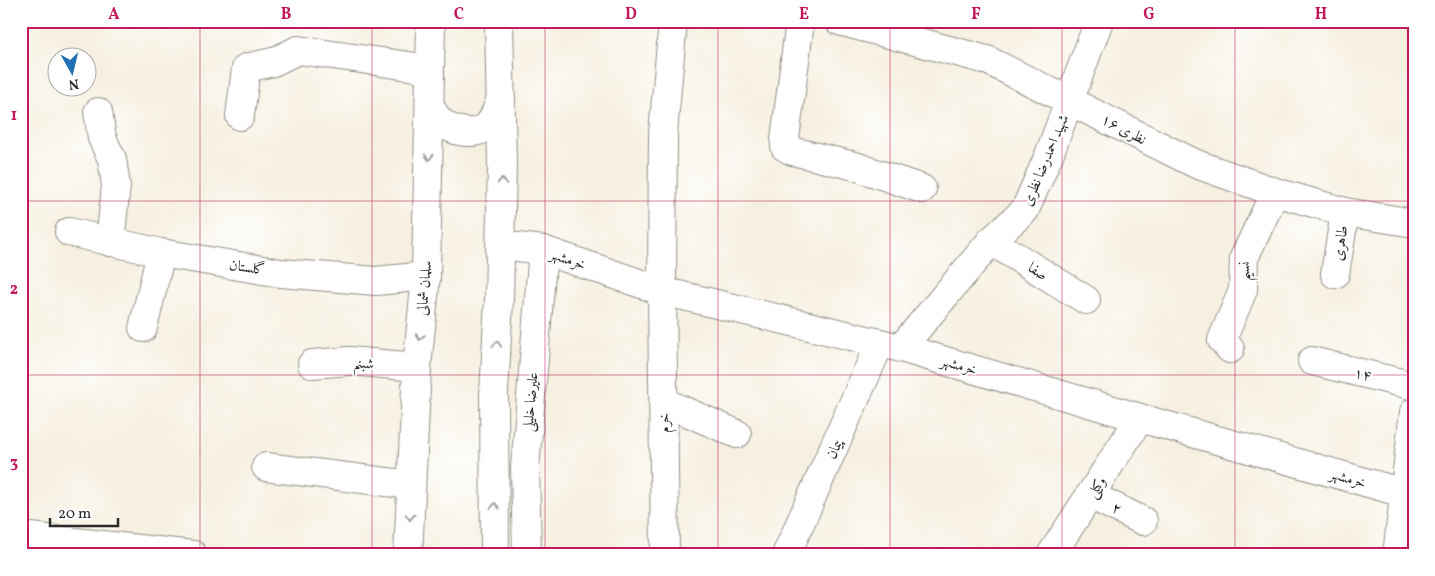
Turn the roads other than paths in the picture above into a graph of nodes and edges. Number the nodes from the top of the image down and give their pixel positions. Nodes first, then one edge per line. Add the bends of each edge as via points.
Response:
1 (431, 21) edge
2 (499, 21) edge
3 (674, 21) edge
4 (800, 21) edge
5 (838, 21) edge
6 (1099, 21) edge
7 (430, 68) junction
8 (501, 99) junction
9 (1070, 100) junction
10 (430, 106) junction
11 (98, 112) dead end
12 (240, 116) dead end
13 (922, 189) dead end
14 (1275, 192) junction
15 (1345, 212) junction
16 (1414, 223) edge
17 (69, 232) dead end
18 (991, 241) junction
19 (110, 242) junction
20 (501, 245) junction
21 (543, 250) junction
22 (162, 253) junction
23 (1335, 274) dead end
24 (426, 276) junction
25 (662, 291) junction
26 (1086, 300) dead end
27 (143, 328) dead end
28 (891, 346) junction
29 (1230, 349) dead end
30 (1312, 361) dead end
31 (312, 364) dead end
32 (417, 367) junction
33 (1414, 386) edge
34 (664, 402) junction
35 (1414, 412) edge
36 (1140, 418) junction
37 (737, 434) dead end
38 (266, 467) dead end
39 (411, 485) junction
40 (1090, 494) junction
41 (1409, 495) edge
42 (1144, 521) dead end
43 (21, 536) edge
44 (76, 549) edge
45 (165, 553) edge
46 (193, 555) edge
47 (408, 555) edge
48 (495, 555) edge
49 (527, 555) edge
50 (665, 555) edge
51 (786, 555) edge
52 (1051, 555) edge
53 (1396, 555) edge

1 - 7 street, سلمان شمالی
2 - 8 street
3 - 25 street, خرم via 663,132
4 - 13 street via 786,147
5 - 9 street, نظری ۱۶ via 987,60
6 - 9 street, شهید احمدرضا نظری
7 - 10 street, سلمان شمالی
7 - 12 street via 298,50 273,62 246,68
8 - 10 street via 488,126 476,131 451,128 439,120
20 -> 8 street
9 - 14 street, نظری ۱۶ via 1196,164
9 - 18 street, شهید احمدرضا نظری via 1025,210
10 -> 24 street, سلمان شمالی
11 - 19 street via 116,186
14 - 15 street, نظری ۱۶
14 - 29 street, نسیم via 1244,258 1243,290 1222,340
15 - 16 street, نظری ۱۶
15 - 23 street, طاهری
17 - 19 street, گلستان
18 - 26 street, صفا
18 - 28 street, شهید احمدرضا نظری
19 - 22 street, گلستان
20 - 21 street, خرمشهر
48 -> 20 street via 494,393
21 - 25 street, خرمشهر
21 - 49 street, علیرضا خلیلی via 525,468
22 - 24 street, گلستان via 290,274 376,281
22 - 27 street
24 -> 32 street, سلمان شمالی
25 - 28 street, خرمشهر
25 - 34 street, خرم
28 - 36 street, خرمشهر
28 - 51 street, پیمان
30 - 33 street, ۱۴
31 - 32 street, شبنم via 350,361
32 - 39 street, سلمان شمالی
34 - 37 street
34 - 50 street, خرم
35 - 41 street
36 - 40 street, وکیلی
36 - 41 street, خرمشهر
38 - 39 street
39 -> 47 street, سلمان شمالی
40 - 42 street, ۲
40 - 52 street, وکیلی
41 - 53 street
43 - 44 street
44 - 45 street
45 - 46 street

